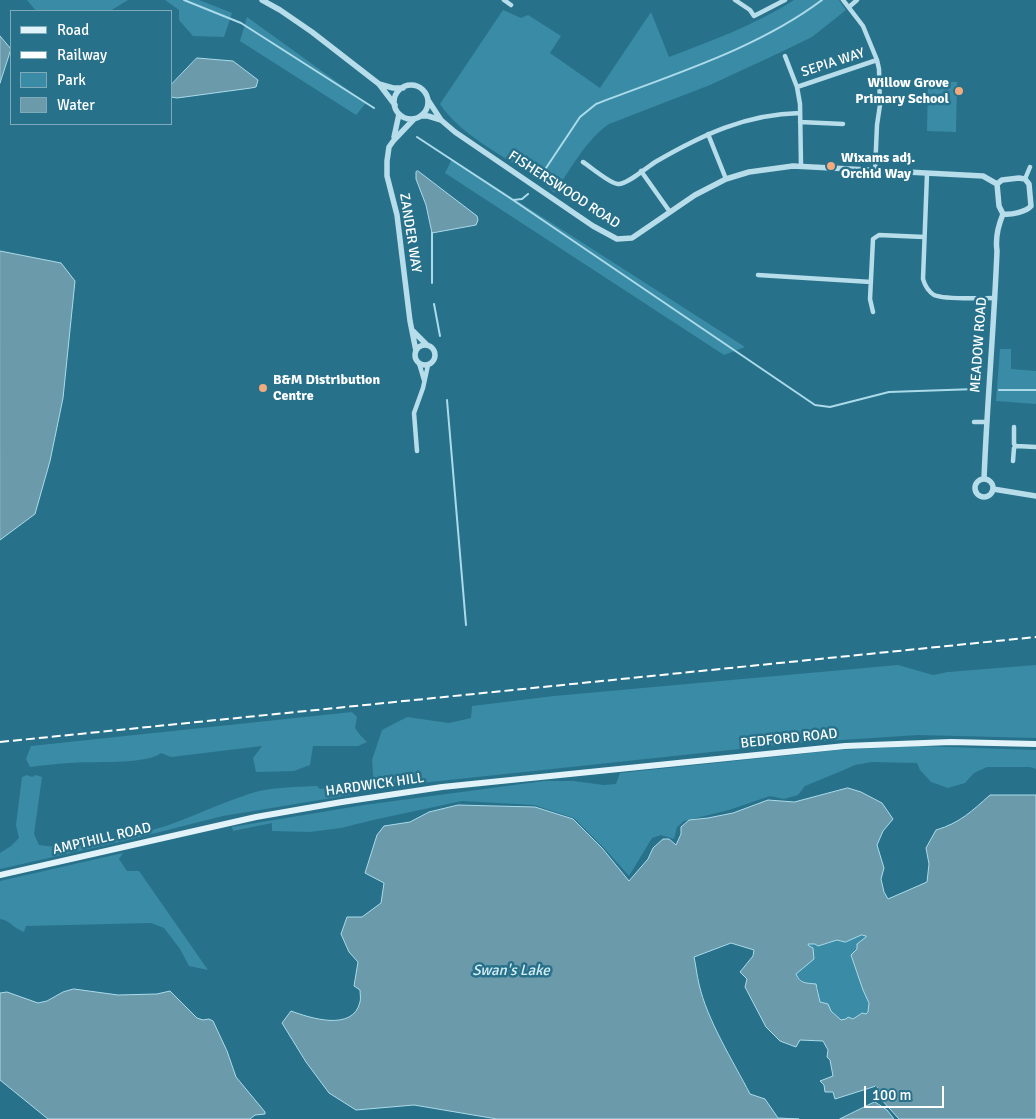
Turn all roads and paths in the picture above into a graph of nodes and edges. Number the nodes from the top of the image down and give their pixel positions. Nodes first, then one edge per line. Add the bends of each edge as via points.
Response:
1 (262, 0) edge
2 (504, 0) edge
3 (736, 0) edge
4 (785, 0) edge
5 (843, 0) edge
6 (857, 0) edge
7 (511, 5) dead end
8 (848, 7) junction
9 (785, 56) dead end
10 (877, 60) junction
11 (379, 84) junction
12 (796, 86) junction
13 (403, 88) junction
14 (428, 100) junction
15 (395, 105) junction
16 (800, 113) junction
17 (399, 114) junction
18 (421, 116) junction
19 (414, 119) junction
20 (440, 120) junction
21 (800, 122) junction
22 (843, 124) dead end
23 (708, 134) junction
24 (394, 140) junction
25 (583, 162) dead end
26 (801, 166) junction
27 (1030, 168) dead end
28 (641, 171) junction
29 (875, 171) junction
30 (927, 174) junction
31 (726, 179) junction
32 (1025, 179) junction
33 (997, 184) junction
34 (1034, 208) edge
35 (670, 212) junction
36 (1003, 214) junction
37 (924, 238) junction
38 (758, 275) dead end
39 (871, 282) junction
40 (992, 298) junction
41 (873, 312) dead end
42 (413, 331) junction
43 (427, 345) junction
44 (416, 351) junction
45 (419, 363) junction
46 (428, 365) junction
47 (425, 381) junction
48 (974, 422) dead end
49 (986, 422) junction
50 (1014, 427) dead end
51 (1016, 446) junction
52 (1036, 446) edge
53 (417, 451) dead end
54 (1014, 461) dead end
55 (984, 479) junction
56 (993, 489) junction
57 (1036, 496) edge
58 (1036, 744) edge
59 (546, 776) joint
60 (209, 827) joint
61 (0, 876) edge

1 - 11 street via 312,32
2 - 7 street
3 - 4 street via 754,16
5 - 8 street
6 - 8 street
8 - 10 street via 863,26
9 - 12 street
10 - 12 street, SEPIA WAY
10 - 29 street via 880,87
11 - 13 street
11 - 15 street
12 - 16 street
13 - 14 street via 421,89
13 - 15 street via 396,95
14 - 18 street via 427,109
14 - 20 street
15 - 17 street
16 - 21 street
16 - 23 street via 766,116
17 - 19 street
17 - 24 street, ZANDER WAY
18 - 19 street
18 - 20 street
19 - 24 street, ZANDER WAY
20 - 35 street, FISHERSWOOD ROAD via 593,226 617,239 632,238
21 - 22 street
21 - 26 street
23 - 28 street
23 - 31 street
24 - 42 street, ZANDER WAY via 386,161 387,176 397,215
25 - 28 street via 615,184 622,184
26 - 29 street, FISHERSWOOD ROAD
26 - 31 street, FISHERSWOOD ROAD via 749,172
27 - 32 street
28 - 35 street
29 - 30 street, FISHERSWOOD ROAD
30 - 33 street, FISHERSWOOD ROAD via 983,176
30 - 37 street
31 - 35 street, FISHERSWOOD ROAD
32 - 33 street via 1002,180
32 - 34 street via 1030,184
33 - 36 street
34 - 36 street
36 - 40 street, MEADOW ROAD via 996,243
37 - 39 street via 879,235 873,239
37 - 40 street via 923,279 931,292 939,296
38 - 39 street
39 - 41 street
40 - 49 street, MEADOW ROAD
42 - 43 street
42 - 44 street, ZANDER WAY
43 - 44 street
43 - 46 street via 435,354 434,361
44 - 45 street
45 - 46 street
45 - 47 street
46 - 47 street
47 - 53 street via 414,413
48 - 49 street
49 - 55 street, MEADOW ROAD
50 - 51 street
51 - 52 street
51 - 54 street
55 - 56 street via 990,481
55 - 56 street via 976,485 977,494 987,497
56 - 57 street
58 - 59 main road, BEDFORD ROAD via 951,742 853,746
59 - 60 main road, HARDWICK HILL via 371,797
60 - 61 main road, AMPTHILL ROAD

